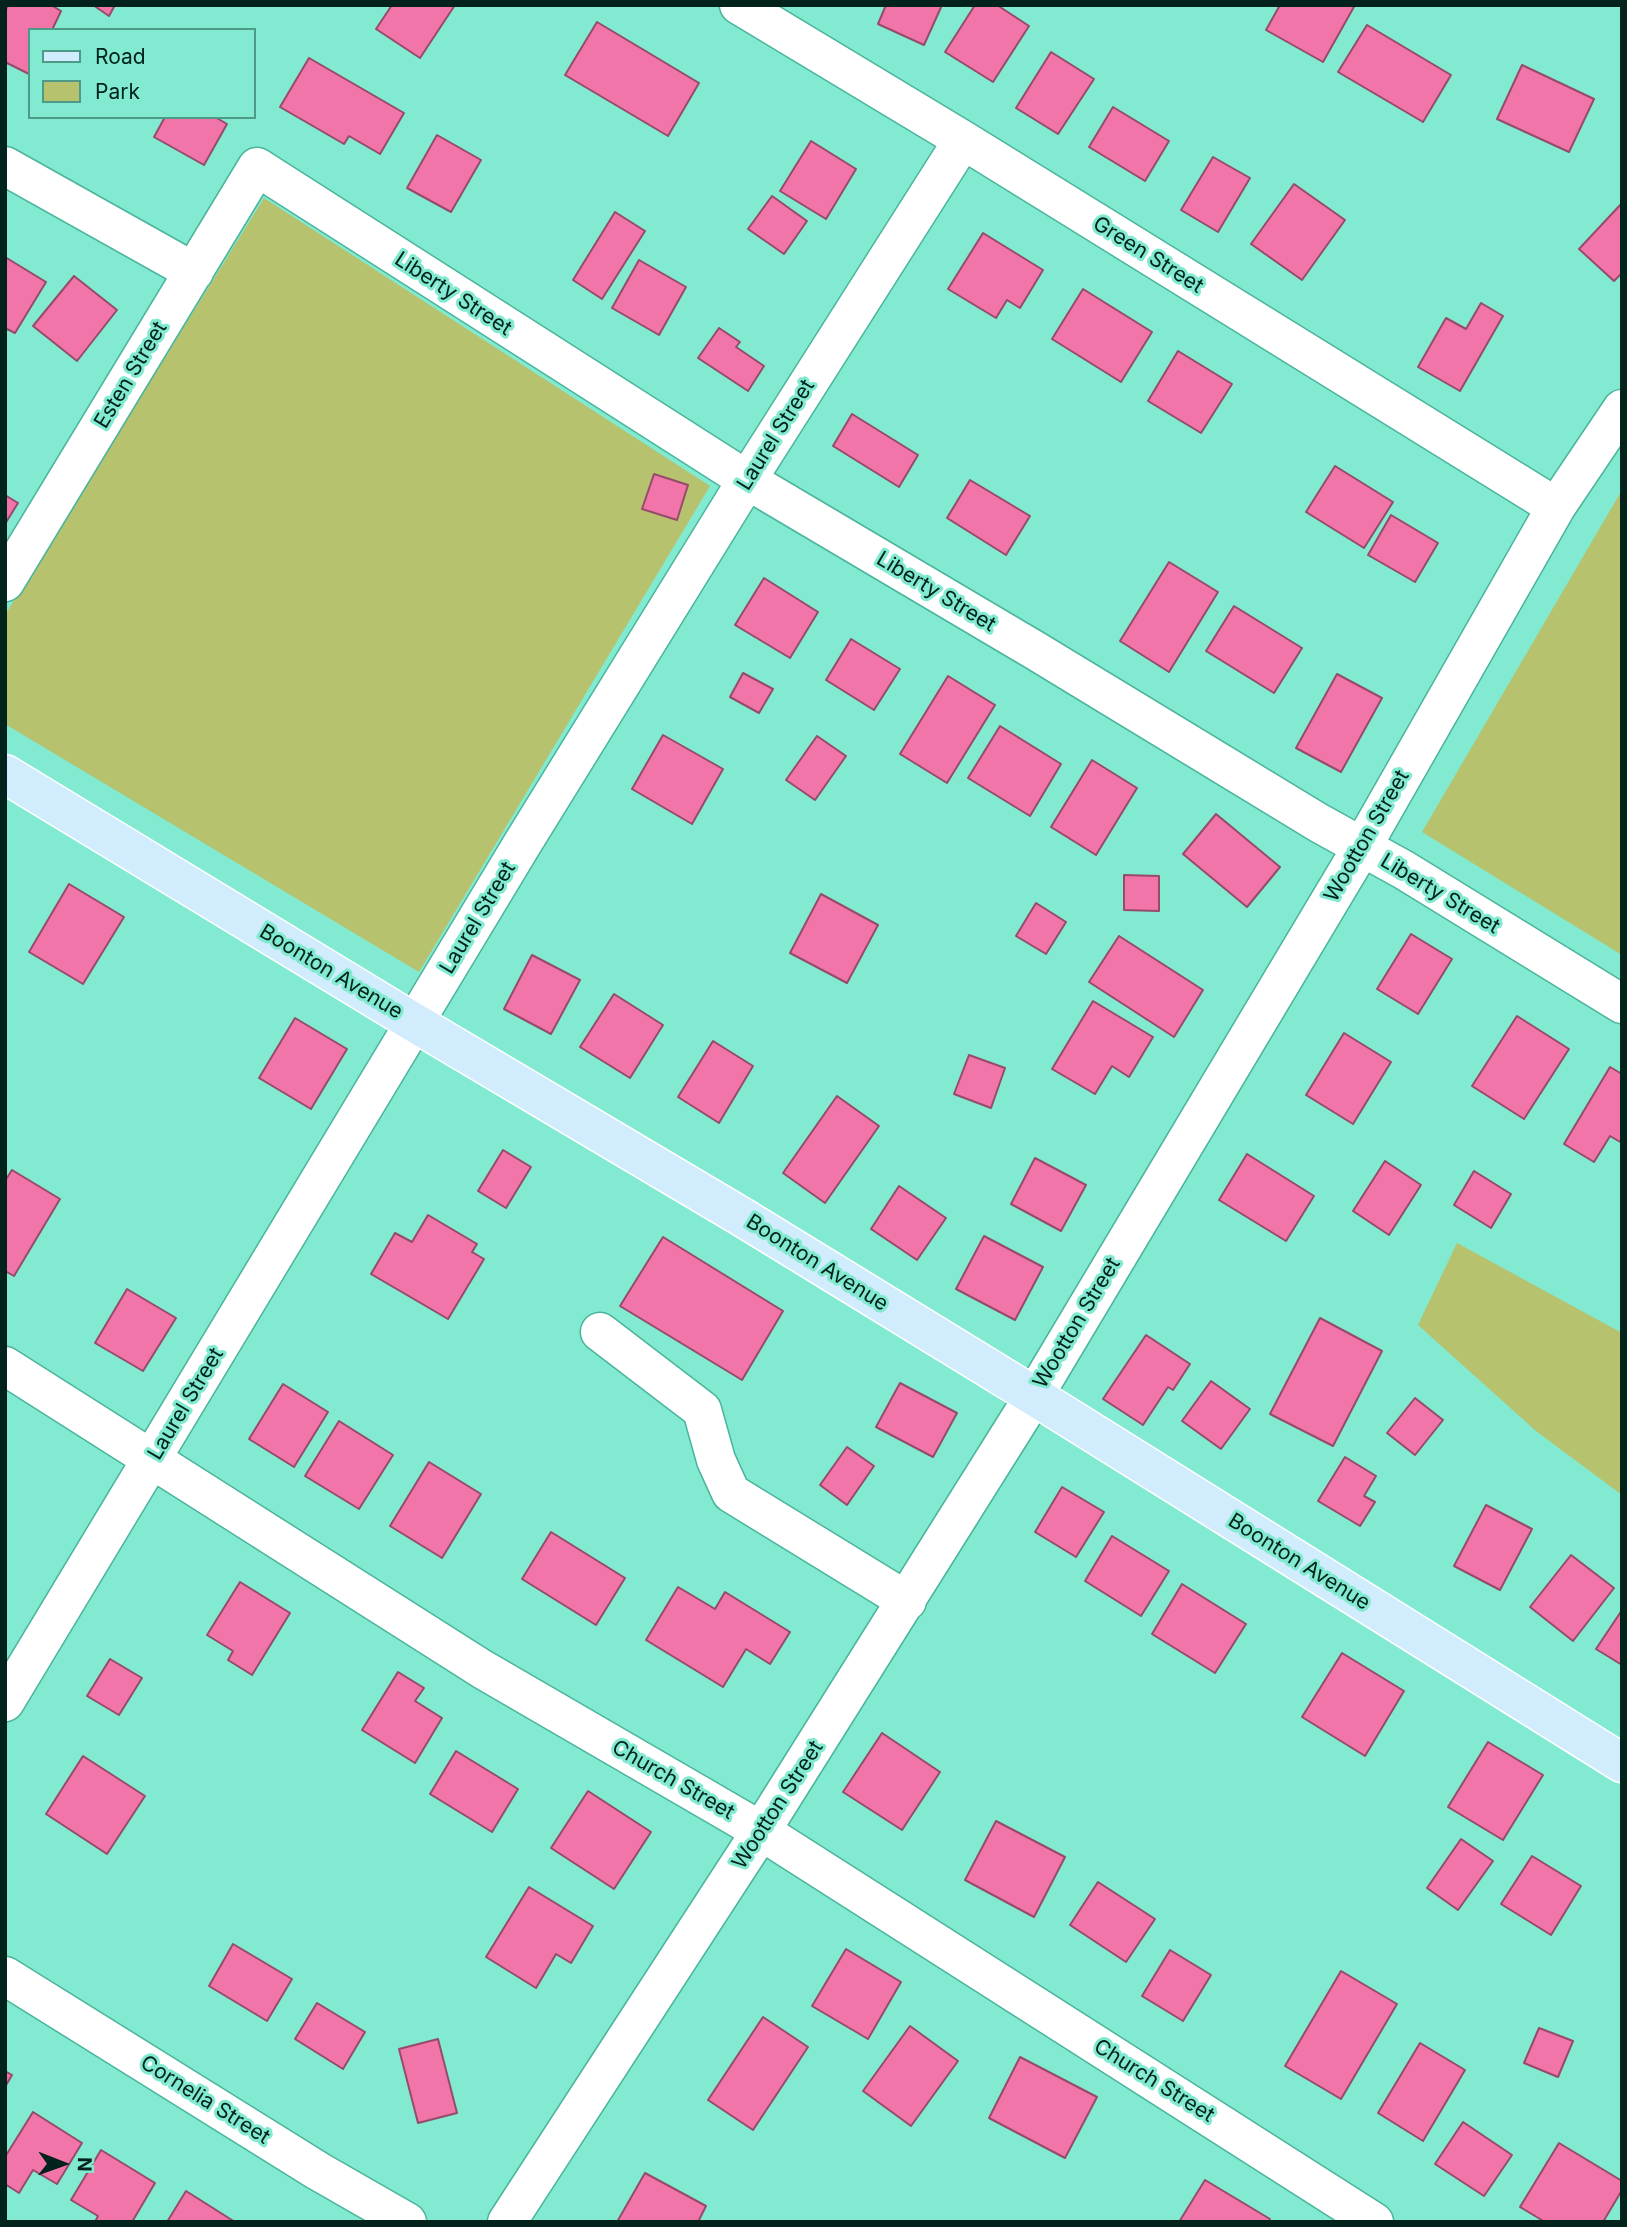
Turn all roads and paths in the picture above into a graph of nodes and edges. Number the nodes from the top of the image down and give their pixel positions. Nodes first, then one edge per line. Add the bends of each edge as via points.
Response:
1 (739, 5) edge
2 (963, 140) junction
3 (5, 166) edge
4 (257, 167) joint
5 (194, 272) junction
6 (1620, 415) edge
7 (747, 480) junction
8 (1556, 507) junction
9 (5, 582) edge
10 (5, 775) edge
11 (1362, 847) junction
12 (1622, 1004) edge
13 (415, 1023) junction
14 (600, 1332) dead end
15 (5, 1366) edge
16 (1034, 1396) junction
17 (152, 1460) junction
18 (907, 1601) junction
19 (5, 1702) edge
20 (1622, 1763) edge
21 (761, 1831) junction
22 (5, 1976) edge
23 (407, 2222) edge
24 (506, 2222) edge
25 (1374, 2222) edge

1 - 2 street, Green Street
2 - 7 street, Laurel Street
2 - 8 street, Green Street
3 - 5 street
4 - 5 street, Esten Street
4 - 7 street, Liberty Street
5 - 9 street, Esten Street
6 - 8 street, Wootton Street
7 - 11 street, Liberty Street
7 - 13 street, Laurel Street
8 - 11 street, Wootton Street
10 - 13 main road, Boonton Avenue
11 - 12 street, Liberty Street
11 - 16 street, Wootton Street
13 - 16 main road, Boonton Avenue
13 - 17 street, Laurel Street
14 - 18 street via 702,1410 731,1493
15 - 17 street, Church Street
16 - 18 street, Wootton Street
16 - 20 main road, Boonton Avenue
17 - 19 street, Laurel Street
17 - 21 street, Church Street via 482,1670
18 - 21 street, Wootton Street
21 - 24 street, Wootton Street
21 - 25 street, Church Street
22 - 23 street, Cornelia Street

